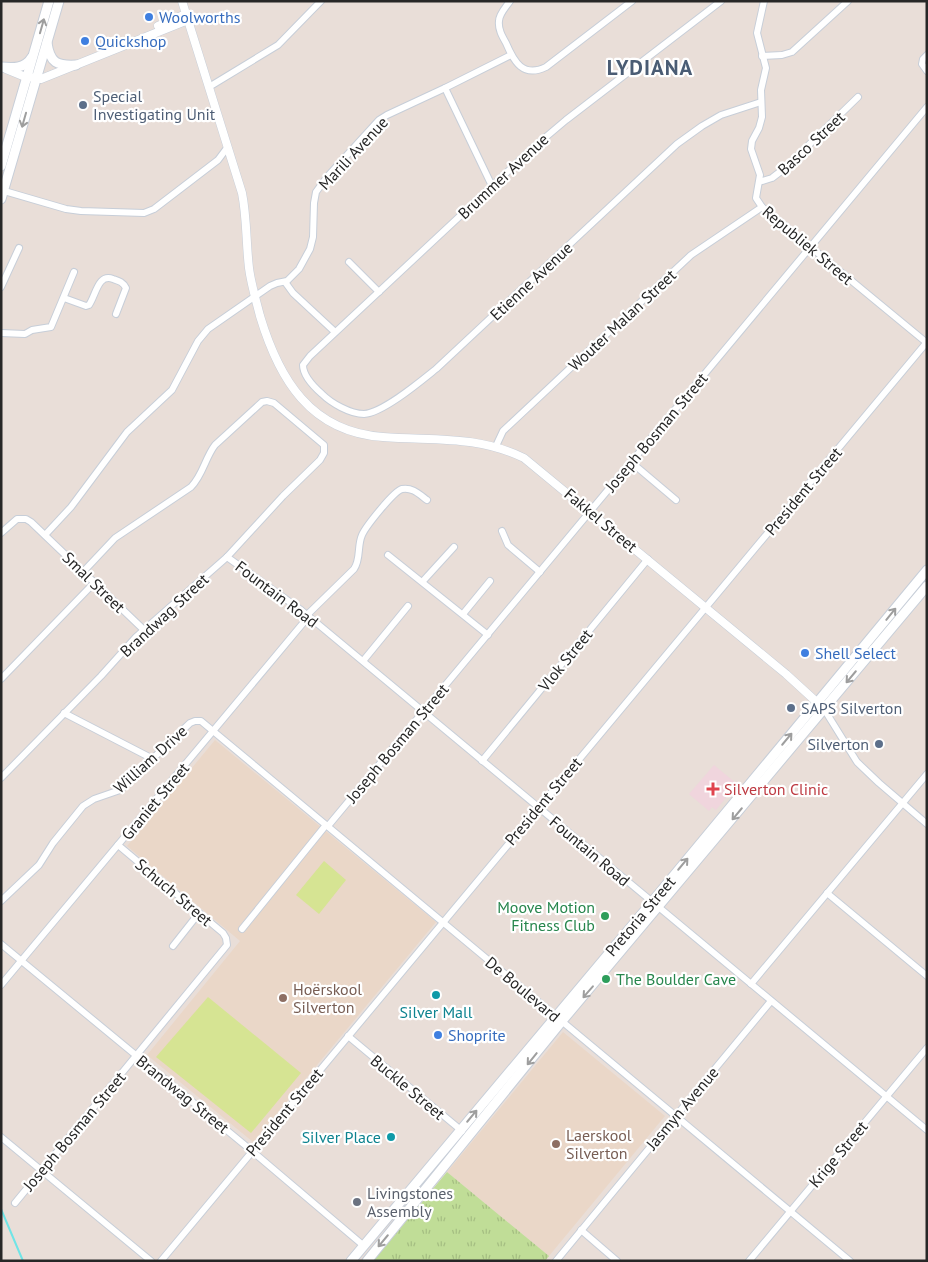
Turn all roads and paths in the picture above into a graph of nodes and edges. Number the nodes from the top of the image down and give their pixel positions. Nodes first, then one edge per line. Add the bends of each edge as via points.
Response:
1 (49, 1) edge
2 (59, 1) edge
3 (182, 1) edge
4 (321, 1) edge
5 (510, 1) edge
6 (632, 1) edge
7 (721, 1) edge
8 (764, 1) edge
9 (848, 1) edge
10 (187, 17) junction
11 (47, 40) junction
12 (35, 52) junction
13 (511, 55) junction
14 (927, 55) edge
15 (762, 56) junction
16 (76, 65) junction
17 (1, 67) edge
18 (927, 71) edge
19 (32, 78) junction
20 (210, 87) junction
21 (445, 88) junction
22 (858, 97) dead end
23 (761, 102) junction
24 (927, 107) edge
25 (220, 121) junction
26 (227, 148) junction
27 (218, 160) junction
28 (232, 162) junction
29 (1, 166) edge
30 (759, 182) junction
31 (492, 186) junction
32 (2, 193) edge
33 (762, 207) junction
34 (247, 222) junction
35 (810, 247) junction
36 (19, 248) dead end
37 (349, 262) dead end
38 (74, 272) dead end
39 (285, 282) junction
40 (1, 287) edge
41 (379, 292) junction
42 (255, 296) junction
43 (64, 298) junction
44 (116, 314) dead end
45 (335, 332) junction
46 (1, 334) edge
47 (927, 343) edge
48 (303, 369) joint
49 (496, 446) junction
50 (631, 462) junction
51 (426, 500) dead end
52 (676, 500) dead end
53 (590, 512) junction
54 (502, 531) dead end
55 (1, 533) edge
56 (44, 535) junction
57 (454, 547) dead end
58 (388, 554) dead end
59 (227, 557) junction
60 (648, 559) junction
61 (927, 570) edge
62 (83, 572) junction
63 (540, 572) junction
64 (423, 581) junction
65 (490, 581) dead end
66 (94, 583) junction
67 (927, 586) edge
68 (408, 606) dead end
69 (706, 608) junction
70 (462, 614) junction
71 (308, 615) junction
72 (144, 630) junction
73 (488, 635) junction
74 (363, 661) junction
75 (1, 679) edge
76 (818, 702) junction
77 (824, 709) junction
78 (424, 712) junction
79 (64, 713) junction
80 (195, 721) joint
81 (213, 731) junction
82 (153, 759) junction
83 (482, 760) junction
84 (927, 774) edge
85 (1, 778) edge
86 (902, 803) junction
87 (538, 807) junction
88 (927, 824) edge
89 (327, 826) junction
90 (118, 845) junction
91 (827, 893) junction
92 (1, 901) edge
93 (656, 905) junction
94 (199, 913) junction
95 (442, 922) junction
96 (242, 929) dead end
97 (227, 942) joint
98 (1, 944) edge
99 (173, 946) dead end
100 (22, 961) junction
101 (927, 976) edge
102 (751, 984) junction
103 (1, 985) edge
104 (771, 1001) junction
105 (559, 1018) junction
106 (348, 1036) junction
107 (927, 1048) edge
108 (136, 1056) junction
109 (886, 1096) junction
110 (676, 1116) junction
111 (461, 1130) junction
112 (927, 1130) edge
113 (470, 1136) junction
114 (1, 1137) edge
115 (252, 1151) junction
116 (457, 1152) junction
117 (41, 1170) junction
118 (15, 1203) dead end
119 (393, 1211) junction
120 (791, 1212) junction
121 (581, 1230) junction
122 (364, 1246) junction
123 (150, 1261) edge
124 (161, 1261) edge
125 (351, 1261) edge
126 (366, 1261) edge
127 (556, 1261) edge
128 (618, 1261) edge
129 (749, 1261) edge
130 (850, 1261) edge

12 -> 1 main road
2 - 11 main road
3 - 10 street
4 - 20 street via 278,45
5 - 13 street via 498,23
6 - 13 street via 543,69 526,70
7 - 31 street, Brummer Avenue via 554,129
8 - 15 street, Republiek Street via 757,33
9 - 15 street via 792,52 782,56
10 - 16 street
10 - 20 street
11 - 16 main road via 49,52 56,63
11 - 19 main road
12 - 17 main road via 21,67
12 - 19 main road
13 - 21 street, Marili Avenue
14 - 18 street via 922,62
15 - 23 street, Republiek Street via 766,72
16 - 19 street via 44,78
17 - 19 street
19 - 29 main road
19 -> 32 main road
20 - 25 street
21 - 31 street
21 - 39 street, Marili Avenue via 385,116 327,177 315,197 310,249 299,269
22 - 30 street, Basco Street via 785,168
23 - 30 street, Republiek Street via 760,124 750,149 759,172
23 - 48 street, Etienne Avenue via 721,115 677,144 436,369 376,411 355,413 330,400
24 - 35 street, Joseph Bosman Street
25 - 26 street
25 - 34 street via 227,133 245,191 249,209
26 - 27 street
26 - 28 street
27 - 28 street
27 - 32 street via 154,209 144,213 66,209
28 - 34 street
30 - 33 street, Republiek Street via 756,198
31 - 41 street, Brummer Avenue
33 - 35 street, Republiek Street
33 - 49 street, Wouter Malan Street via 708,242 682,264 503,430
34 - 42 street, Fakkel Street via 249,267
35 - 47 street, Republiek Street
35 - 50 street, Joseph Bosman Street
36 - 40 street
37 - 41 street
38 - 43 street
39 - 42 street, Marili Avenue via 274,284
39 - 45 street
41 - 45 street, Brummer Avenue
42 - 49 street, Fakkel Street via 268,341 282,373 299,396 326,418 372,436 467,441
42 - 56 street, Marili Avenue via 208,329 198,341 172,390 122,437 71,507
43 - 44 street via 89,305 102,279 111,278 126,288
43 - 46 street via 50,328 23,334
45 - 48 street, Brummer Avenue via 307,359
47 - 69 street, President Street
49 - 53 street, Fakkel Street via 528,461
50 - 52 street
50 - 53 street, Joseph Bosman Street
51 - 71 street, Graniet Street via 410,489 398,491 363,532 354,569
53 - 60 street, Fakkel Street
53 - 63 street, Joseph Bosman Street
54 - 63 street via 508,545
55 - 56 street, Smal Street via 13,521 22,518
56 - 62 street, Smal Street
57 - 64 street
58 - 64 street
59 - 62 street, Brandwag Street via 320,460 325,450 323,444 274,403 267,401 215,445 191,487 115,538
59 - 71 street, Fountain Road
59 - 72 street, Brandwag Street
60 - 69 street, Fakkel Street
60 - 83 street, Vlok Street
76 -> 61 main road, Pretoria Street
62 - 66 street, Smal Street
63 - 73 street, Joseph Bosman Street
64 - 70 street
65 - 70 street
66 - 72 street, Smal Street
66 - 75 street
67 -> 77 main road, Pretoria Street
68 - 74 street
69 - 76 street, Fakkel Street
69 - 87 street, President Street
70 - 73 street
71 - 74 street, Fountain Road
71 - 81 street, Graniet Street
72 - 79 street, Brandwag Street
73 - 78 street, Joseph Bosman Street
74 - 78 street, Fountain Road
76 - 77 street, Fakkel Street
93 -> 76 main road, Pretoria Street
77 - 86 street, Fakkel Street via 857,762
77 -> 93 main road, Pretoria Street
78 - 83 street, Fountain Road
78 - 89 street, Joseph Bosman Street
79 - 82 street
79 - 85 street, Brandwag Street
80 - 81 street, De Boulevard via 202,722
80 - 82 street, William Drive
81 - 89 street, De Boulevard
81 - 90 street, Graniet Street
82 - 92 street, William Drive via 120,790 83,806 52,843 39,865
83 - 87 street, Fountain Road
84 - 86 street
86 - 88 street, Fakkel Street
86 - 91 street
87 - 93 street, Fountain Road
87 - 95 street, President Street
89 - 95 street, De Boulevard
89 - 96 street, Joseph Bosman Street
90 - 94 street, Schuch Street
90 - 100 street, Graniet Street
91 - 101 street
91 - 102 street
93 - 102 street, Fountain Road
93 - 105 main road, Pretoria Street
94 - 97 street, Schuch Street via 224,935
94 - 99 street
95 - 105 street, De Boulevard
95 - 106 street, President Street
97 - 108 street, Joseph Bosman Street via 221,954
98 - 100 street, Brandwag Street
100 - 103 street, Graniet Street
100 - 108 street, Brandwag Street
102 - 104 street, Fountain Road
104 - 109 street, Fountain Road
104 - 110 street, Jasmyn Avenue
105 - 110 street, De Boulevard
111 -> 105 main road, Pretoria Street
105 -> 113 main road, Pretoria Street
106 - 111 street, Buckle Street
106 - 115 street, President Street
107 - 109 street, Krige Street
108 - 115 street, Brandwag Street
108 - 117 street, Joseph Bosman Street
109 - 112 street, Fountain Road
109 - 120 street, Krige Street
110 - 120 street, De Boulevard
110 - 121 street, Jasmyn Avenue
111 - 113 street, Buckle Street
111 - 119 main road, Pretoria Street
113 - 116 main road, Pretoria Street
114 - 117 street
115 - 122 street, Brandwag Street
115 - 124 street, President Street
116 - 119 main road via 446,1156 401,1208
116 -> 126 main road, Pretoria Street
117 - 118 street, Joseph Bosman Street
117 - 123 street
119 - 122 main road, Pretoria Street
120 - 129 street, Krige Street
120 - 130 street, De Boulevard
121 - 127 street, Jasmyn Avenue
121 - 128 street
122 - 125 main road, Pretoria Street

